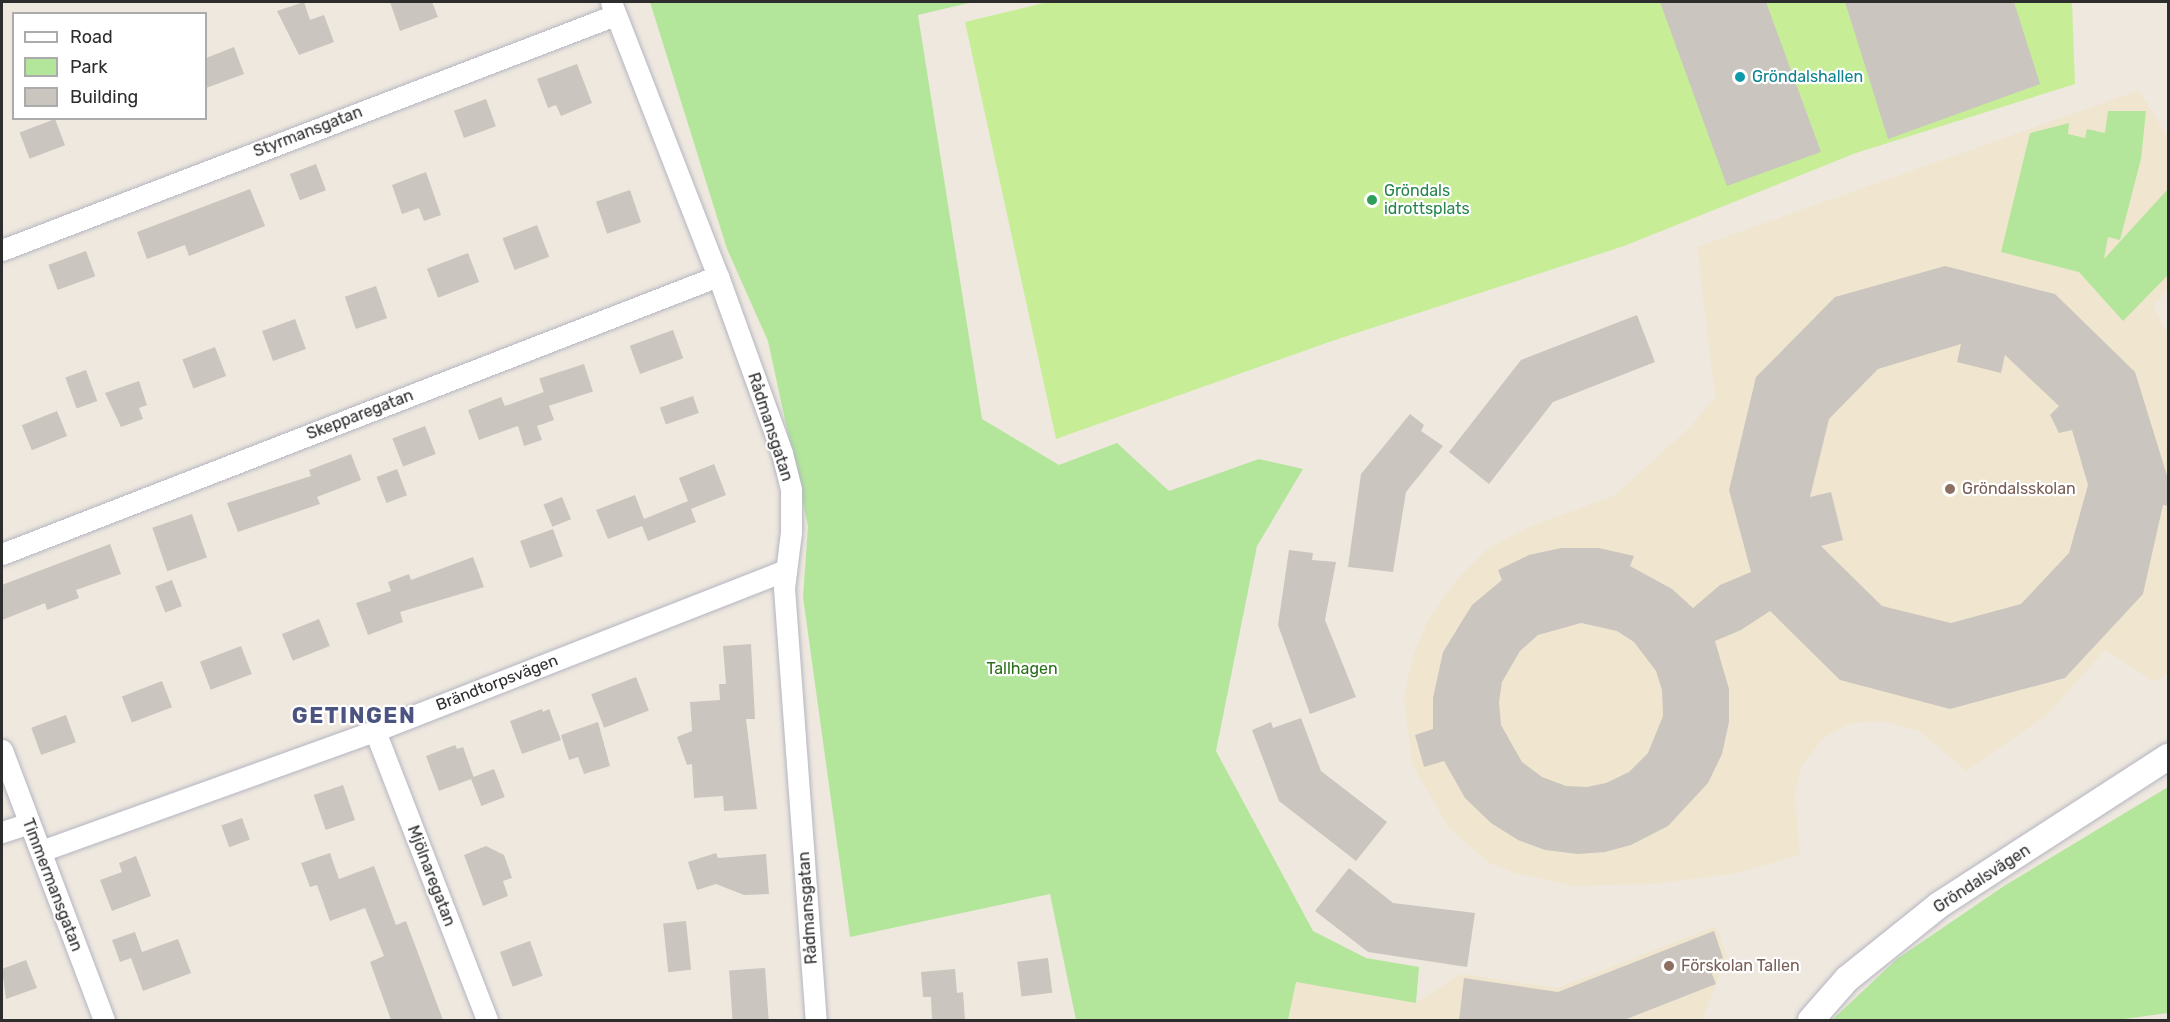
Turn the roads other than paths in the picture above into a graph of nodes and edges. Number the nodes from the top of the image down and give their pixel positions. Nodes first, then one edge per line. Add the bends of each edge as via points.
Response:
1 (613, 8) edge
2 (2, 250) edge
3 (717, 276) junction
4 (2, 554) edge
5 (783, 571) junction
6 (375, 731) junction
7 (2, 750) edge
8 (2169, 757) edge
9 (29, 824) junction
10 (2, 832) edge
11 (41, 851) junction
12 (104, 1020) edge
13 (487, 1020) edge
14 (816, 1020) edge
15 (1811, 1020) edge

1 - 2 street, Styrmansgatan
1 - 3 street, Rådmansgatan
3 - 4 street, Skepparegatan
3 - 5 street, Rådmansgatan via 782,453 791,532
5 - 6 street, Brändtorpsvägen
5 - 14 street, Rådmansgatan
6 - 11 street, Brändtorpsvägen
6 - 13 street, Mjölnaregatan
7 - 9 street, Timmermansgatan
8 - 15 street, Gröndalsvägen via 1939,906 1847,979
9 - 10 street
9 - 11 street, Timmermansgatan
11 - 12 street, Timmermansgatan

